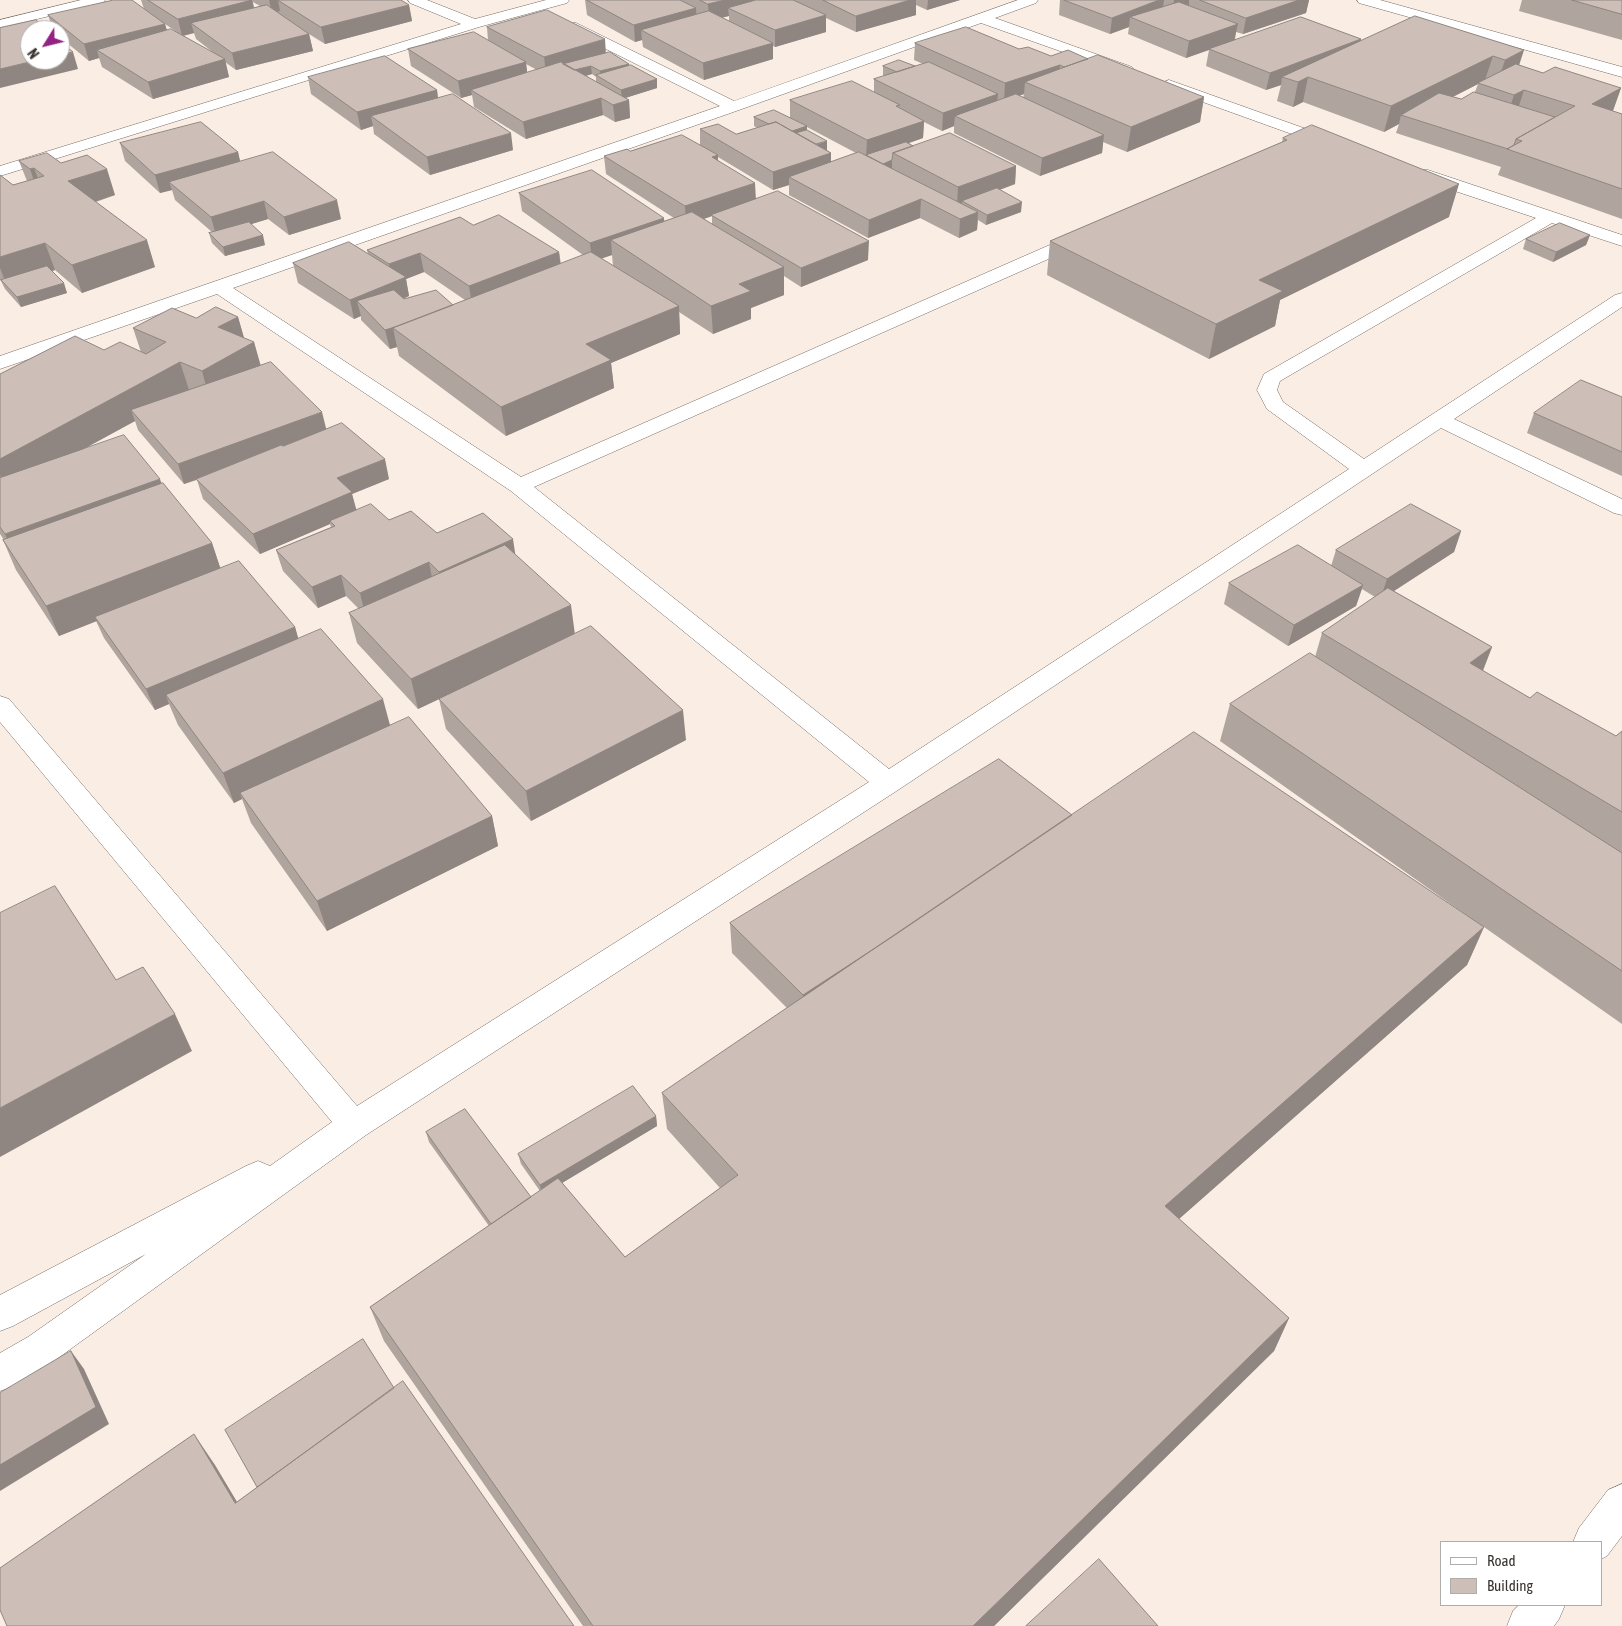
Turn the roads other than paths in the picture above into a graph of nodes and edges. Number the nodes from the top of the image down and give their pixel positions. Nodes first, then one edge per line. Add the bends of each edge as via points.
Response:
1 (98, 0) edge
2 (415, 0) edge
3 (562, 0) edge
4 (1031, 0) edge
5 (1364, 0) edge
6 (534, 8) junction
7 (982, 18) junction
8 (0, 24) edge
9 (474, 24) junction
10 (1622, 72) edge
11 (734, 107) junction
12 (1310, 136) junction
13 (1283, 148) edge
14 (1347, 149) edge
15 (1403, 167) edge
16 (0, 171) edge
17 (1550, 217) junction
18 (1101, 229) edge
19 (1622, 241) edge
20 (218, 286) junction
21 (1622, 299) edge
22 (0, 363) edge
23 (1440, 420) junction
24 (1364, 470) junction
25 (519, 486) junction
26 (1622, 508) edge
27 (0, 705) edge
28 (888, 784) junction
29 (354, 1124) junction
30 (0, 1314) edge
31 (0, 1374) edge
32 (1622, 1504) edge
33 (1594, 1541) edge
34 (1543, 1606) edge
35 (1528, 1626) edge

1 - 8 street
2 - 9 street
3 - 6 street
4 - 7 street
5 - 10 street
6 - 9 street
6 - 11 street
7 - 11 street
7 - 12 street
9 - 16 street
11 - 20 street
12 - 13 street
12 - 14 street
15 - 17 street
17 - 19 street
17 - 24 street via 1272,378 1267,390 1274,405
18 - 25 street
20 - 22 street
20 - 25 street
21 - 23 street
23 - 24 street
23 - 26 street
24 - 28 street
25 - 28 street
27 - 29 street
28 - 29 street
29 - 30 street
29 - 31 street via 41,1349
32 - 33 street
34 - 35 street

